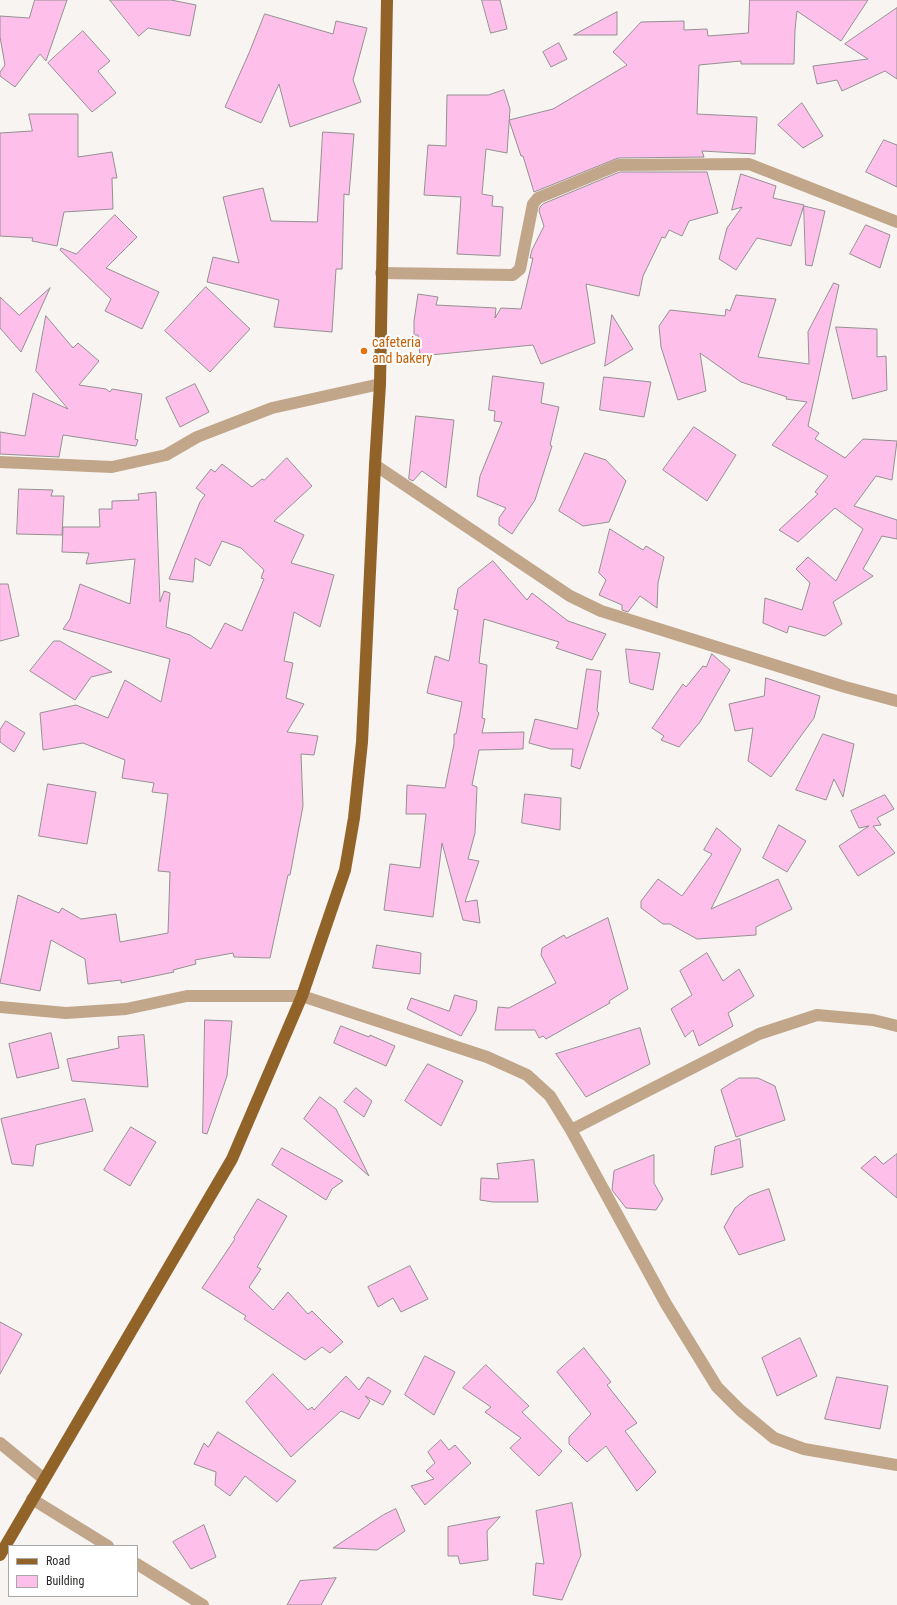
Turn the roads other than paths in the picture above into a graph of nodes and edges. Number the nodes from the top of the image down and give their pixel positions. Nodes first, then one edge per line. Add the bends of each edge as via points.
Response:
1 (387, 0) edge
2 (897, 222) edge
3 (381, 273) junction
4 (380, 384) junction
5 (0, 462) edge
6 (375, 465) junction
7 (897, 701) edge
8 (302, 996) junction
9 (0, 1007) edge
10 (897, 1026) edge
11 (571, 1130) junction
12 (0, 1443) edge
13 (897, 1465) edge
14 (44, 1479) junction
15 (32, 1499) junction
16 (106, 1545) edge
17 (0, 1555) edge
18 (138, 1565) edge
19 (203, 1605) edge

1 - 3 main road
2 - 3 street via 749,164 618,165 538,198 533,204 520,269 513,275
3 - 4 main road
4 - 5 street via 272,408 197,437 166,455 112,467
4 - 6 main road
6 - 7 street via 570,596 601,611
6 - 8 main road via 362,742 354,818 345,870
8 - 9 street via 187,996 126,1009 66,1013
8 - 11 street via 487,1057 527,1075 550,1096
8 - 14 main road via 232,1159
10 - 11 street via 873,1020 817,1015 759,1034
11 - 13 street via 666,1304 717,1387 774,1438 804,1449
12 - 14 street
14 - 15 main road
15 - 16 street
15 - 17 main road
18 - 19 street

